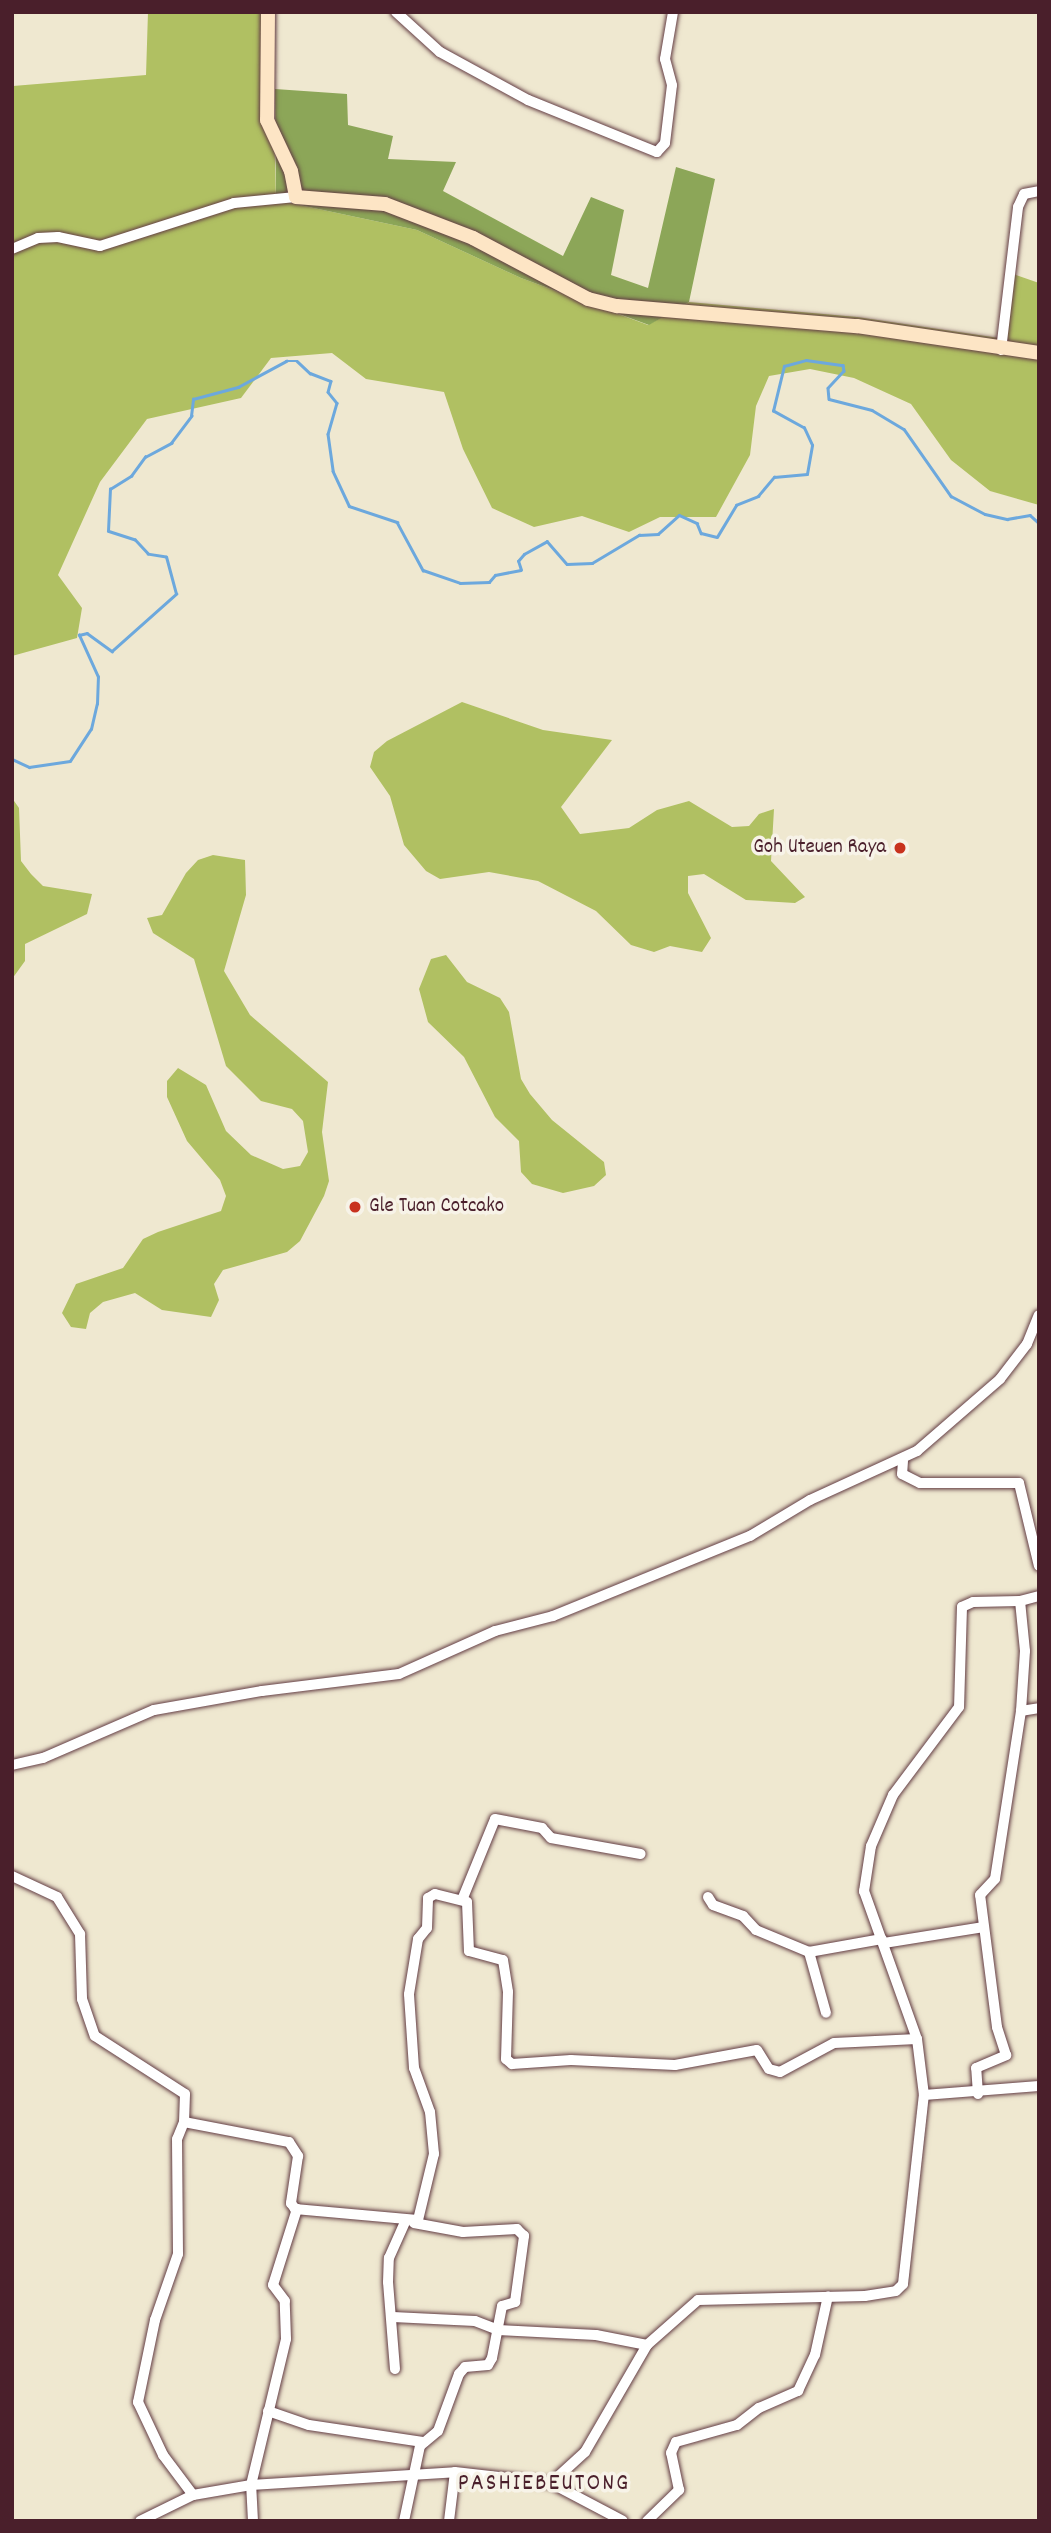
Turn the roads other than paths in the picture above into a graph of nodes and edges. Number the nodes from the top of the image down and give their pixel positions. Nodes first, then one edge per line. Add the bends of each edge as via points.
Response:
1 (268, 12) edge
2 (396, 12) edge
3 (673, 12) edge
4 (1039, 191) edge
5 (296, 197) junction
6 (12, 248) edge
7 (1002, 351) junction
8 (1039, 353) edge
9 (1039, 1315) edge
10 (902, 1461) junction
11 (1039, 1566) edge
12 (1039, 1595) edge
13 (1020, 1601) junction
14 (1025, 1651) junction
15 (1039, 1651) edge
16 (1039, 1708) edge
17 (1021, 1711) junction
18 (12, 1765) edge
19 (641, 1854) dead end
20 (12, 1876) edge
21 (708, 1897) dead end
22 (462, 1900) junction
23 (984, 1927) junction
24 (883, 1941) junction
25 (809, 1952) junction
26 (826, 2013) dead end
27 (917, 2039) junction
28 (1039, 2086) edge
29 (978, 2094) junction
30 (924, 2095) junction
31 (184, 2122) junction
32 (297, 2209) junction
33 (409, 2222) junction
34 (828, 2296) junction
35 (393, 2317) junction
36 (498, 2330) junction
37 (647, 2345) junction
38 (395, 2368) dead end
39 (268, 2411) junction
40 (423, 2442) junction
41 (455, 2472) junction
42 (416, 2473) junction
43 (551, 2483) junction
44 (251, 2485) junction
45 (193, 2495) junction
46 (141, 2521) edge
47 (253, 2521) edge
48 (404, 2521) edge
49 (449, 2521) edge
50 (623, 2521) edge
51 (647, 2521) edge

1 - 5 street via 267,120 291,171
2 - 3 street via 440,52 528,100 657,152 665,143 672,85 665,59
4 - 7 street via 1024,194 1018,207
5 - 6 street via 234,203 100,246 58,237 38,238
5 - 7 street via 385,204 473,238 576,294 617,306 857,326
7 - 8 street via 1015,347
9 - 10 street via 1027,1344 1000,1379
10 - 11 street via 902,1474 920,1483 1019,1483
10 - 18 street via 831,1490 750,1536 553,1616 495,1631 399,1674 262,1690 154,1710 43,1758
12 - 13 street
13 - 14 street
13 - 24 street via 973,1602 962,1607 959,1707 893,1795 871,1846 864,1891
14 - 15 street
14 - 17 street
16 - 17 street
17 - 23 street via 995,1879 980,1893
19 - 22 street via 551,1838 542,1828 495,1819
20 - 31 street via 59,1899 82,1940 82,1999 89,2026 103,2045 182,2089
21 - 25 street via 712,1905 743,1916 755,1930
22 - 27 street via 469,1908 466,1946 505,1964 506,2059 512,2064 571,2060 675,2065 757,2050 769,2069 780,2071 834,2043
22 - 33 street via 435,1894 428,1898 426,1931 414,1955 409,1994 414,2068 430,2112 434,2154 423,2211
23 - 24 street
23 - 29 street via 997,2028 1006,2055 976,2068
24 - 25 street
24 - 27 street
25 - 26 street
27 - 30 street
28 - 29 street
29 - 30 street
30 - 34 street via 903,2284 883,2295
31 - 32 street via 289,2142 298,2157 291,2203
31 - 45 street via 177,2139 178,2254 155,2320 138,2402 163,2455
32 - 33 street
32 - 39 street via 273,2286 285,2301 287,2316
33 - 35 street via 389,2258
33 - 36 street via 463,2232 522,2232 515,2302 502,2306
34 - 37 street via 698,2300
34 - 51 street via 815,2355 798,2391 759,2408 737,2424 676,2442 671,2453 679,2490
35 - 36 street via 475,2321
35 - 38 street
36 - 37 street via 596,2335
36 - 40 street via 488,2365 465,2367 458,2374 438,2431
37 - 43 street via 585,2452
39 - 40 street via 309,2425
39 - 44 street
40 - 42 street
41 - 42 street
41 - 43 street
41 - 49 street
42 - 44 street
42 - 48 street
43 - 50 street
44 - 45 street
44 - 47 street
45 - 46 street

